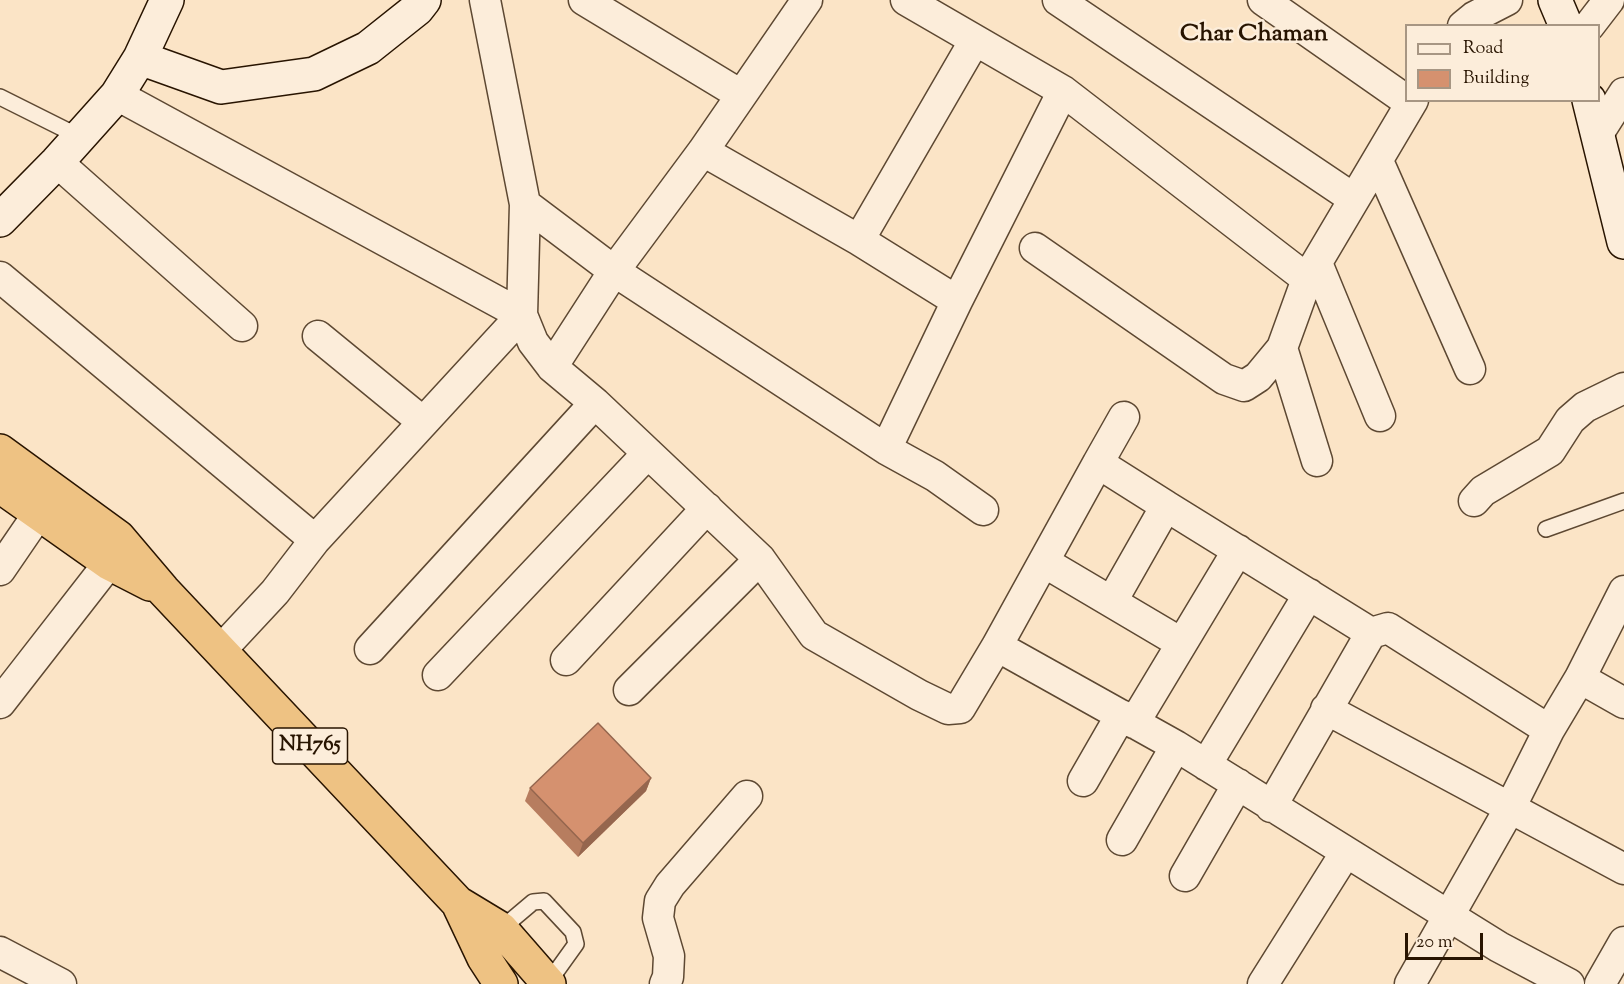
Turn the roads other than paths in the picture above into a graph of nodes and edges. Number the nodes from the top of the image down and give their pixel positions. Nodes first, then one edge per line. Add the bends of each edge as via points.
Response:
1 (167, 0) edge
2 (424, 0) edge
3 (485, 0) edge
4 (584, 0) edge
5 (906, 0) edge
6 (1058, 0) edge
7 (1263, 0) edge
8 (1507, 0) edge
9 (1555, 0) edge
10 (1610, 0) edge
11 (795, 4) edge
12 (1465, 24) edge
13 (1565, 24) edge
14 (1591, 24) edge
15 (975, 40) junction
16 (140, 58) junction
17 (1063, 91) junction
18 (1624, 93) edge
19 (741, 95) junction
20 (0, 96) edge
21 (117, 96) junction
22 (1405, 98) edge
23 (1409, 102) edge
24 (1590, 102) edge
25 (1598, 134) junction
26 (80, 136) junction
27 (703, 151) junction
28 (1378, 161) junction
29 (57, 162) junction
30 (1354, 199) junction
31 (525, 204) junction
32 (0, 220) edge
33 (860, 240) junction
34 (1624, 242) edge
35 (1035, 248) dead end
36 (1312, 271) junction
37 (614, 272) junction
38 (0, 277) edge
39 (957, 301) junction
40 (522, 315) junction
41 (242, 326) dead end
42 (318, 336) dead end
43 (1282, 348) junction
44 (552, 367) junction
45 (1470, 369) dead end
46 (1624, 388) edge
47 (595, 403) junction
48 (1380, 416) dead end
49 (1124, 417) dead end
50 (423, 422) junction
51 (886, 449) junction
52 (0, 451) edge
53 (648, 453) junction
54 (1317, 461) dead end
55 (1098, 463) junction
56 (0, 486) edge
57 (1474, 501) dead end
58 (1624, 501) edge
59 (1166, 506) junction
60 (708, 508) junction
61 (983, 510) dead end
62 (39, 513) junction
63 (1546, 529) dead end
64 (315, 540) junction
65 (1238, 550) junction
66 (760, 559) junction
67 (1044, 562) junction
68 (109, 563) junction
69 (0, 570) edge
70 (163, 590) junction
71 (1624, 591) edge
72 (1309, 594) junction
73 (1112, 601) junction
74 (1371, 633) junction
75 (1181, 643) junction
76 (998, 646) junction
77 (370, 649) dead end
78 (220, 651) junction
79 (566, 660) dead end
80 (438, 675) dead end
81 (1580, 678) junction
82 (629, 690) dead end
83 (0, 703) edge
84 (1624, 703) edge
85 (1326, 709) junction
86 (1127, 719) junction
87 (1549, 730) junction
88 (1176, 746) junction
89 (1206, 765) junction
90 (1083, 781) dead end
91 (1238, 784) junction
92 (747, 795) dead end
93 (1271, 807) junction
94 (1510, 808) junction
95 (1122, 840) dead end
96 (1346, 852) junction
97 (1624, 869) edge
98 (1185, 876) dead end
99 (458, 903) junction
100 (1449, 916) junction
101 (501, 929) junction
102 (1624, 942) edge
103 (0, 952) edge
104 (1566, 983) edge
105 (61, 984) edge
106 (501, 984) edge
107 (548, 984) edge
108 (665, 984) edge
109 (1263, 984) edge
110 (1410, 984) edge
111 (1600, 984) edge

1 - 16 street
2 - 16 street via 368,48 314,74 221,87
3 - 31 street
4 - 19 street
5 - 15 street
6 - 30 street
7 - 22 street
8 - 12 street
9 - 13 street
10 - 14 street
11 - 19 street
15 - 17 street
15 - 33 street
16 - 21 street
17 - 36 street
17 - 39 street
18 - 25 street
19 - 27 street
20 - 26 lane
21 - 26 street
21 - 40 street
23 - 28 street
24 - 25 street
25 - 34 street
26 - 29 street
27 - 33 street
27 - 37 street
28 - 30 street
28 - 45 street
29 - 32 street
29 - 41 street
30 - 36 street
31 - 37 street
31 - 40 street
33 - 39 street
35 - 43 street via 1224,379 1244,386
36 - 43 street
36 - 48 street
37 - 44 street
37 - 51 street
38 - 64 street
39 - 51 street
40 - 44 street via 533,342
40 - 50 street
42 - 50 street
43 - 54 street
44 - 47 street
46 - 57 street via 1585,407 1570,420 1551,450 1483,490
47 - 53 street
47 - 77 street
49 - 55 street
50 - 64 street
51 - 61 street via 935,476
52 - 70 highway, NH765 via 118,537
53 - 60 street
53 - 80 street
55 - 59 street
55 - 67 street
56 - 62 highway, NH765
58 - 63 lane
59 - 65 street
59 - 73 street
60 - 66 street
60 - 79 street
62 - 68 highway, NH765
62 - 69 street
64 - 78 street via 275,592
65 - 72 street
65 - 75 street
66 - 76 street via 814,635 948,709 960,708
66 - 82 street
67 - 73 street
67 - 76 street
68 - 70 highway, NH765
68 - 83 street
70 - 78 highway, NH765
71 - 81 street
72 - 74 street
72 - 89 street
73 - 75 street
74 - 85 street
74 - 87 street via 1388,628
75 - 86 street
76 - 86 street
78 - 99 highway, NH765
81 - 84 street
81 - 87 street
85 - 93 street
85 - 94 street
86 - 88 street
86 - 90 street
87 - 94 street
88 - 89 street
88 - 95 street
89 - 91 street
91 - 93 street
91 - 98 street
92 - 108 street via 660,901 658,918 669,956
93 - 96 street
94 - 97 street
94 - 100 street
96 - 100 street
96 - 109 street
99 - 101 highway, NH765
99 - 106 highway, NH765
100 - 104 street
100 - 110 street
101 - 107 highway, NH765
101 - 107 lane via 533,902 544,901 573,932 576,944
102 - 111 street
103 - 105 street

